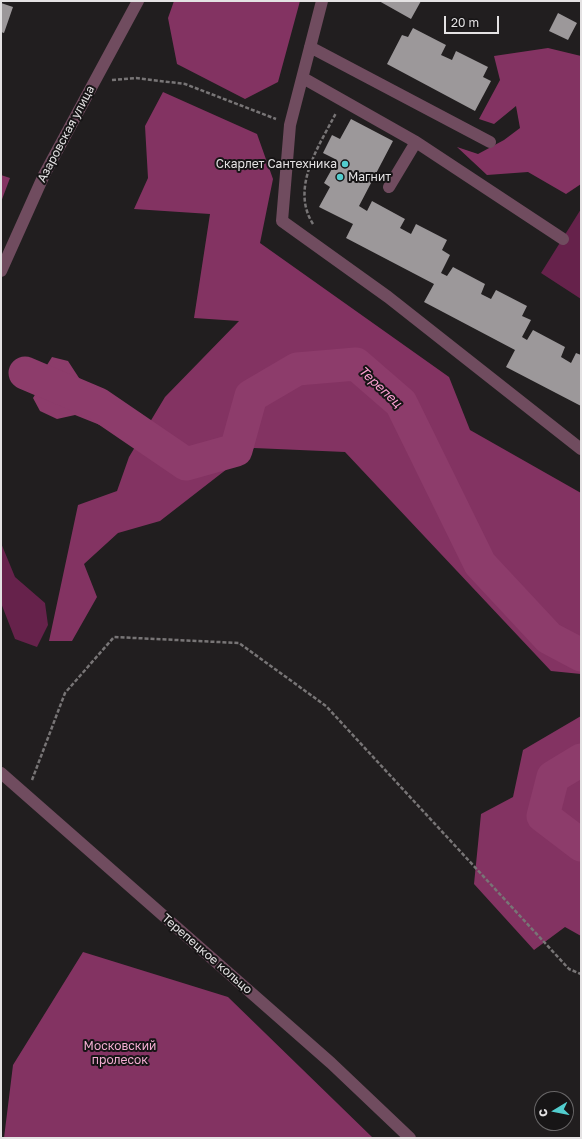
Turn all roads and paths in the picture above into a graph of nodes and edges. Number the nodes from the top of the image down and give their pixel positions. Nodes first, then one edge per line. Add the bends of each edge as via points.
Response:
1 (138, 1) edge
2 (322, 1) edge
3 (310, 48) junction
4 (303, 78) junction
5 (95, 80) junction
6 (342, 100) junction
7 (290, 124) junction
8 (416, 142) junction
9 (490, 142) dead end
10 (389, 187) dead end
11 (318, 228) dead end
12 (563, 239) dead end
13 (1, 271) edge
14 (581, 449) edge
15 (1, 773) edge
16 (26, 795) junction
17 (581, 974) edge
18 (410, 1138) edge

1 - 5 street, Азаровская улица
2 - 3 street
3 - 4 street
3 - 9 street
4 - 6 street
4 - 7 street
5 - 7 path via 136,78 185,84
5 - 13 street, Азаровская улица via 44,175
6 - 8 street
6 - 11 path via 312,160 303,193 306,209 312,223
7 - 14 street via 282,221 388,297
8 - 10 street
8 - 12 street
15 - 16 street, Терепецкое кольцо
16 - 17 path via 65,693 114,637 239,643 326,706 569,969
16 - 18 street, Терепецкое кольцо via 331,1063

